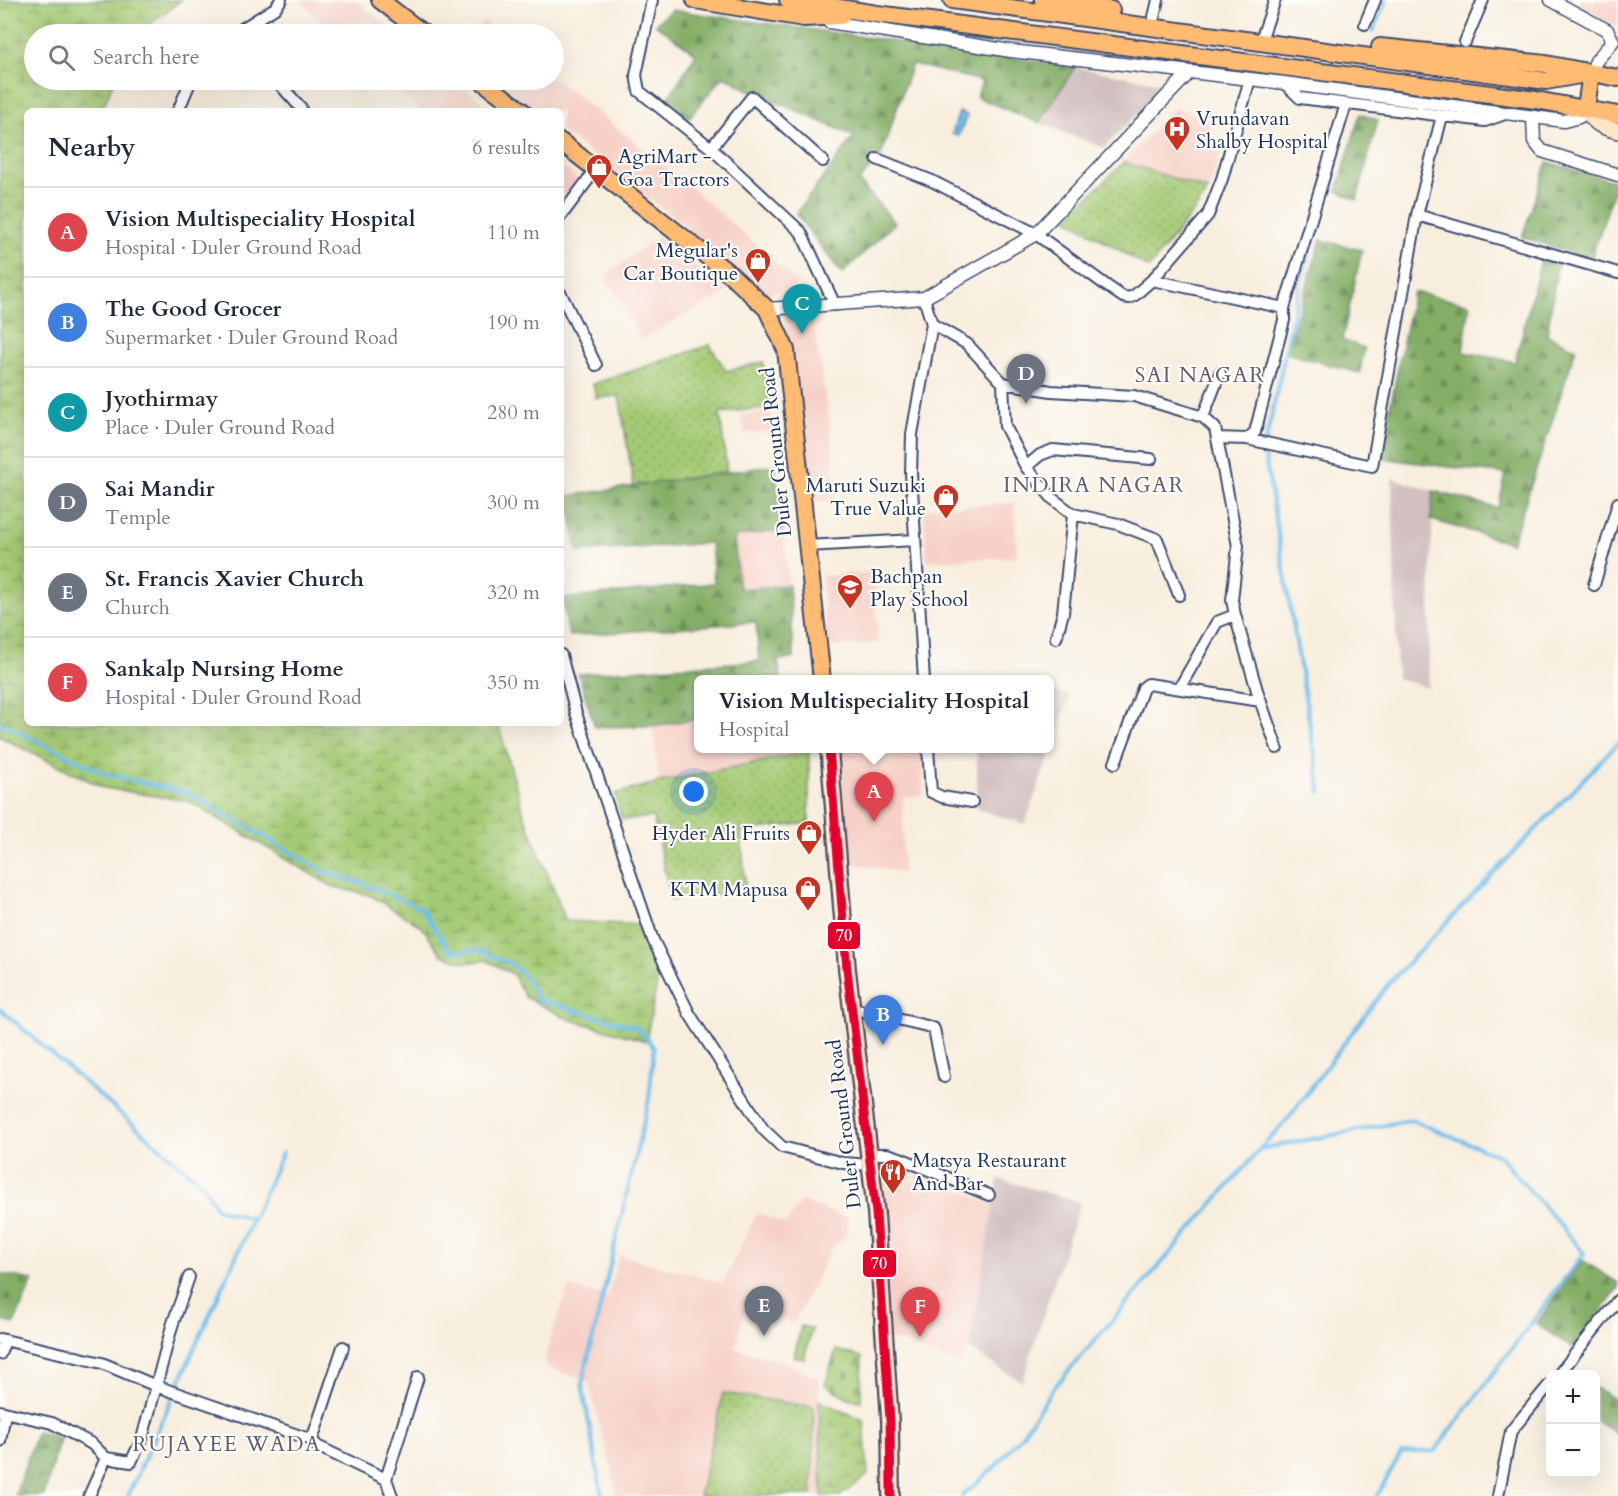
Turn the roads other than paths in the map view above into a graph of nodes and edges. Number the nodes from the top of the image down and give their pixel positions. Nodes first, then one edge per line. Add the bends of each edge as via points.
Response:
1 (281, 0) edge
2 (380, 0) edge
3 (652, 0) edge
4 (695, 0) edge
5 (788, 0) edge
6 (952, 0) edge
7 (1043, 0) edge
8 (1158, 0) edge
9 (1275, 0) edge
10 (1375, 0) edge
11 (1483, 0) edge
12 (1551, 0) edge
13 (878, 14) junction
14 (1154, 17) junction
15 (804, 18) junction
16 (250, 24) edge
17 (411, 24) edge
18 (1365, 24) dead end
19 (1263, 34) junction
20 (1615, 39) edge
21 (1465, 42) dead end
22 (1591, 73) junction
23 (1189, 74) junction
24 (1618, 78) edge
25 (1250, 79) junction
26 (1284, 83) junction
27 (187, 90) edge
28 (285, 90) edge
29 (494, 90) edge
30 (1346, 104) junction
31 (179, 108) edge
32 (301, 108) dead end
33 (518, 108) edge
34 (1586, 108) junction
35 (1508, 113) junction
36 (1618, 115) edge
37 (1442, 116) junction
38 (1533, 117) junction
39 (1618, 131) edge
40 (564, 144) edge
41 (711, 148) junction
42 (877, 159) dead end
43 (823, 161) dead end
44 (596, 169) junction
45 (1618, 176) edge
46 (564, 212) edge
47 (1417, 215) junction
48 (1036, 234) junction
49 (1618, 273) edge
50 (1152, 280) junction
51 (924, 298) junction
52 (564, 300) edge
53 (836, 304) junction
54 (1284, 308) junction
55 (767, 309) junction
56 (932, 324) junction
57 (596, 365) dead end
58 (1220, 373) dead end
59 (1003, 383) junction
60 (1203, 417) junction
61 (1217, 438) junction
62 (1247, 439) junction
63 (1151, 459) dead end
64 (1026, 467) junction
65 (1618, 503) edge
66 (1073, 514) junction
67 (915, 540) junction
68 (807, 546) junction
69 (1594, 585) dead end
70 (1179, 595) dead end
71 (1234, 615) junction
72 (1056, 638) dead end
73 (564, 667) edge
74 (821, 675) edge
75 (924, 675) edge
76 (1180, 687) junction
77 (1261, 701) junction
78 (1277, 748) dead end
79 (829, 753) edge
80 (928, 753) edge
81 (1114, 763) dead end
82 (972, 802) dead end
83 (851, 1008) junction
84 (945, 1077) dead end
85 (869, 1160) junction
86 (988, 1195) dead end
87 (189, 1277) dead end
88 (1618, 1300) edge
89 (2, 1339) edge
90 (343, 1347) dead end
91 (0, 1354) edge
92 (1562, 1370) edge
93 (418, 1377) dead end
94 (156, 1386) junction
95 (1546, 1390) edge
96 (3, 1412) edge
97 (312, 1440) junction
98 (0, 1441) edge
99 (106, 1458) junction
100 (386, 1479) junction
101 (888, 1494) edge
102 (88, 1496) edge
103 (392, 1496) edge
104 (1498, 1496) edge

1 - 16 street
2 - 17 main road
3 - 41 street via 636,75 639,91
4 - 15 main road
5 - 13 main road
6 - 22 main road via 1546,81
7 - 14 main road
8 - 14 street
9 - 19 street
10 - 18 street
11 - 21 street
12 - 20 street via 1607,30
13 - 15 main road
13 - 34 main road
14 - 19 main road
15 - 23 street
19 - 22 main road via 1546,64
20 - 22 street
22 - 24 main road
22 - 34 main road
23 - 25 street
23 - 48 street
25 - 26 street
25 - 50 street via 1208,215
26 - 30 street via 1300,99
26 - 35 street
27 - 31 street
28 - 32 street
29 - 33 main road
30 - 37 street
30 - 54 street
34 - 36 main road
34 - 38 street via 1579,117 1564,120
34 - 39 main road via 1591,120
35 - 37 street via 1485,121
35 - 38 street
37 - 47 street
38 - 45 street via 1534,141 1542,151
40 - 44 main road, Duler Ground Road
41 - 43 street via 752,98
41 - 53 street via 801,232
42 - 48 street via 932,181
44 - 46 street
44 - 55 main road, Duler Ground Road via 731,275
47 - 49 street
47 - 62 street via 1372,466
48 - 50 street via 1123,297 1135,295
48 - 51 street
50 - 54 street
51 - 53 street
51 - 56 street
52 - 57 street
53 - 55 street
54 - 62 street via 1255,432
55 - 68 main road, Duler Ground Road via 786,350
56 - 59 street via 967,344
56 - 67 street via 912,434
58 - 60 street
59 - 60 street via 1051,391 1134,396
59 - 64 street via 1005,426
60 - 61 street via 1215,428
61 - 62 street
61 - 71 street via 1238,546
63 - 64 street via 1053,450
64 - 66 street via 1053,499
65 - 69 street
66 - 70 street via 1118,524 1156,539
66 - 72 street via 1063,613
67 - 68 street
67 - 75 street
68 - 74 main road, Duler Ground Road
71 - 76 street via 1216,622
71 - 77 street
73 - 85 street via 653,940 689,1013 763,1130 782,1147 843,1162
76 - 77 street
76 - 81 street via 1145,686
77 - 78 street
79 - 83 main road, Duler Ground Road
80 - 82 street via 931,792
83 - 84 street via 934,1029
83 - 85 main road, Duler Ground Road
85 - 86 street via 887,1154
85 - 101 main road, Duler Ground Road via 890,1421
87 - 94 street
88 - 92 street
89 - 91 street
89 - 94 street via 102,1363
90 - 97 street
93 - 100 street
94 - 97 street
94 - 99 street via 142,1439 130,1462
95 - 104 street via 1511,1431
96 - 98 street
96 - 99 street via 52,1423 92,1444
97 - 100 street
99 - 102 street
100 - 103 street

